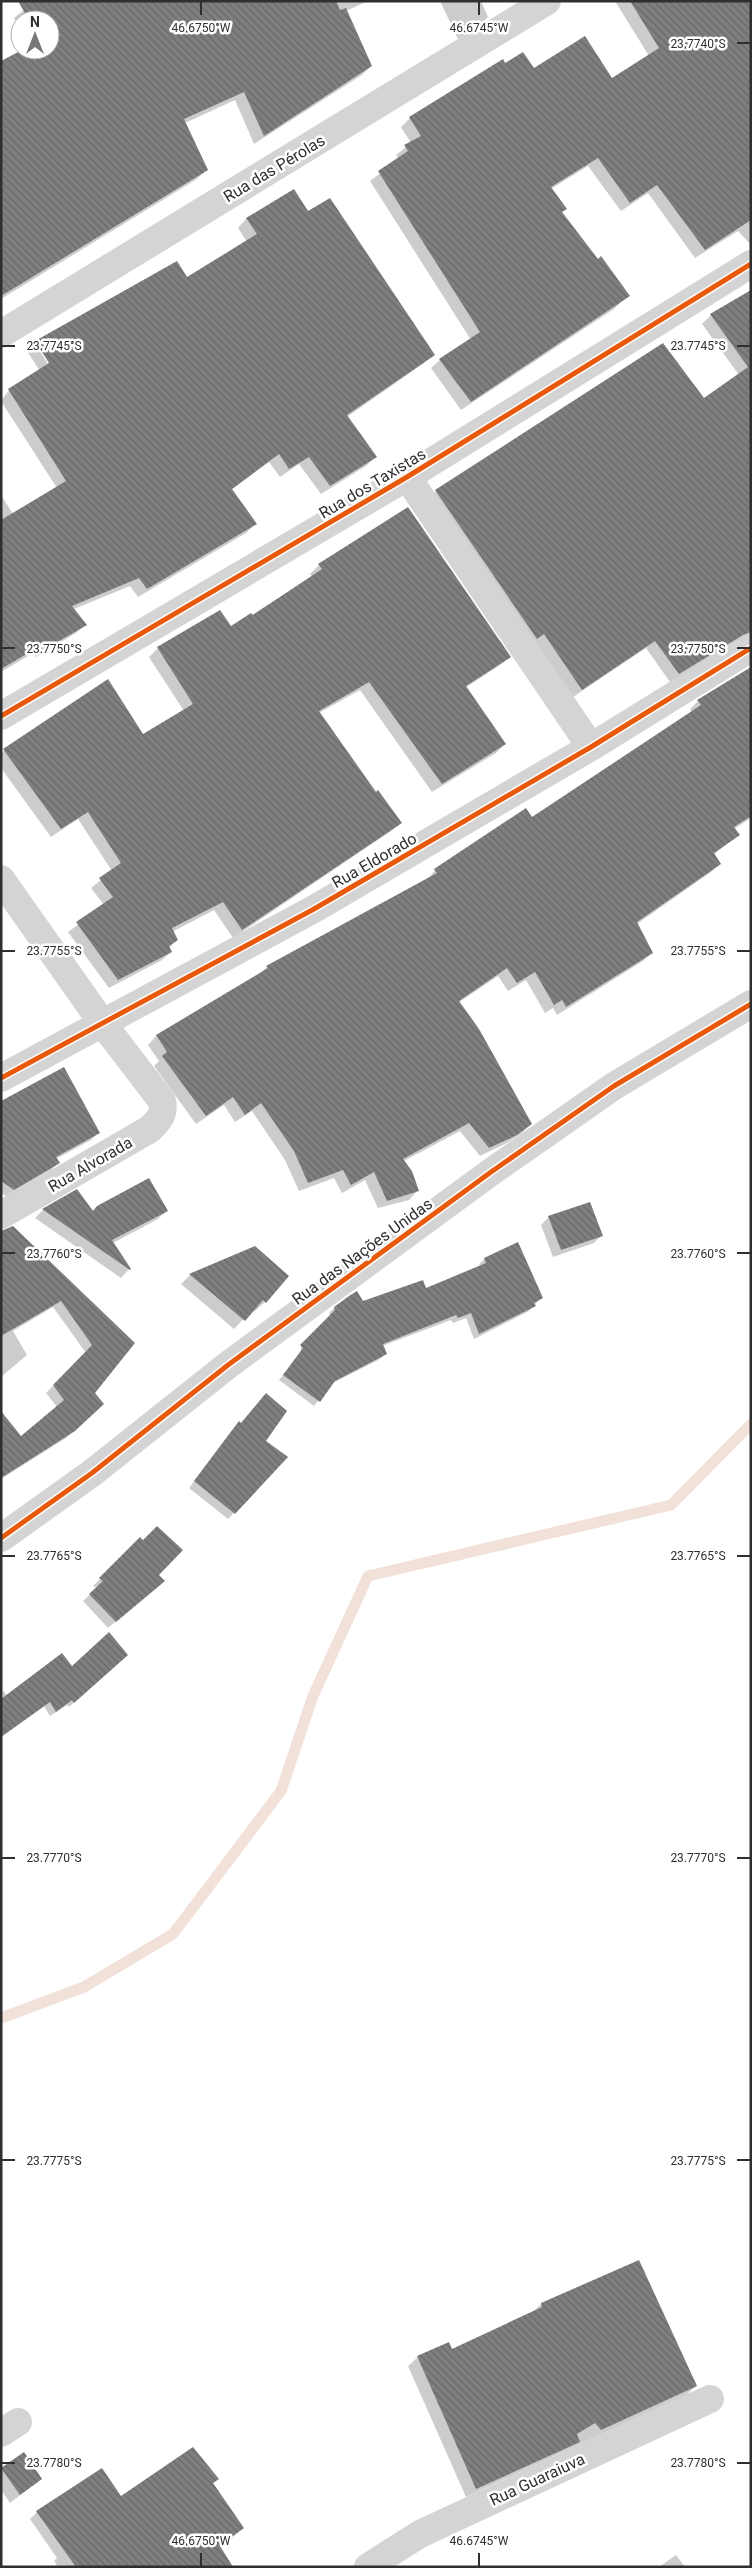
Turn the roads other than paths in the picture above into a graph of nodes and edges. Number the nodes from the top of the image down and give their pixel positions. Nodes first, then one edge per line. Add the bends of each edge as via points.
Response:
1 (547, 1) edge
2 (751, 264) edge
3 (1, 334) edge
4 (407, 477) junction
5 (751, 648) edge
6 (1, 716) edge
7 (591, 747) junction
8 (1, 879) edge
9 (751, 1004) edge
10 (103, 1024) junction
11 (1, 1078) edge
12 (1, 1215) edge
13 (1, 1538) edge
14 (710, 2399) dead end
15 (368, 2567) edge

1 - 3 street, Rua das Pérolas
2 - 4 street, Rua dos Taxistas
4 - 6 street, Rua dos Taxistas
4 - 7 street
5 - 7 street, Rua Eldorado
7 - 10 street, Rua Eldorado via 323,904
8 - 10 street
9 - 13 street, Rua das Nações Unidas via 614,1086 491,1172 228,1365 92,1473
10 - 11 street, Rua Eldorado
10 - 12 street, Rua Alvorada via 162,1101 162,1114 150,1128
14 - 15 street, Rua Guaraiuva via 420,2534

